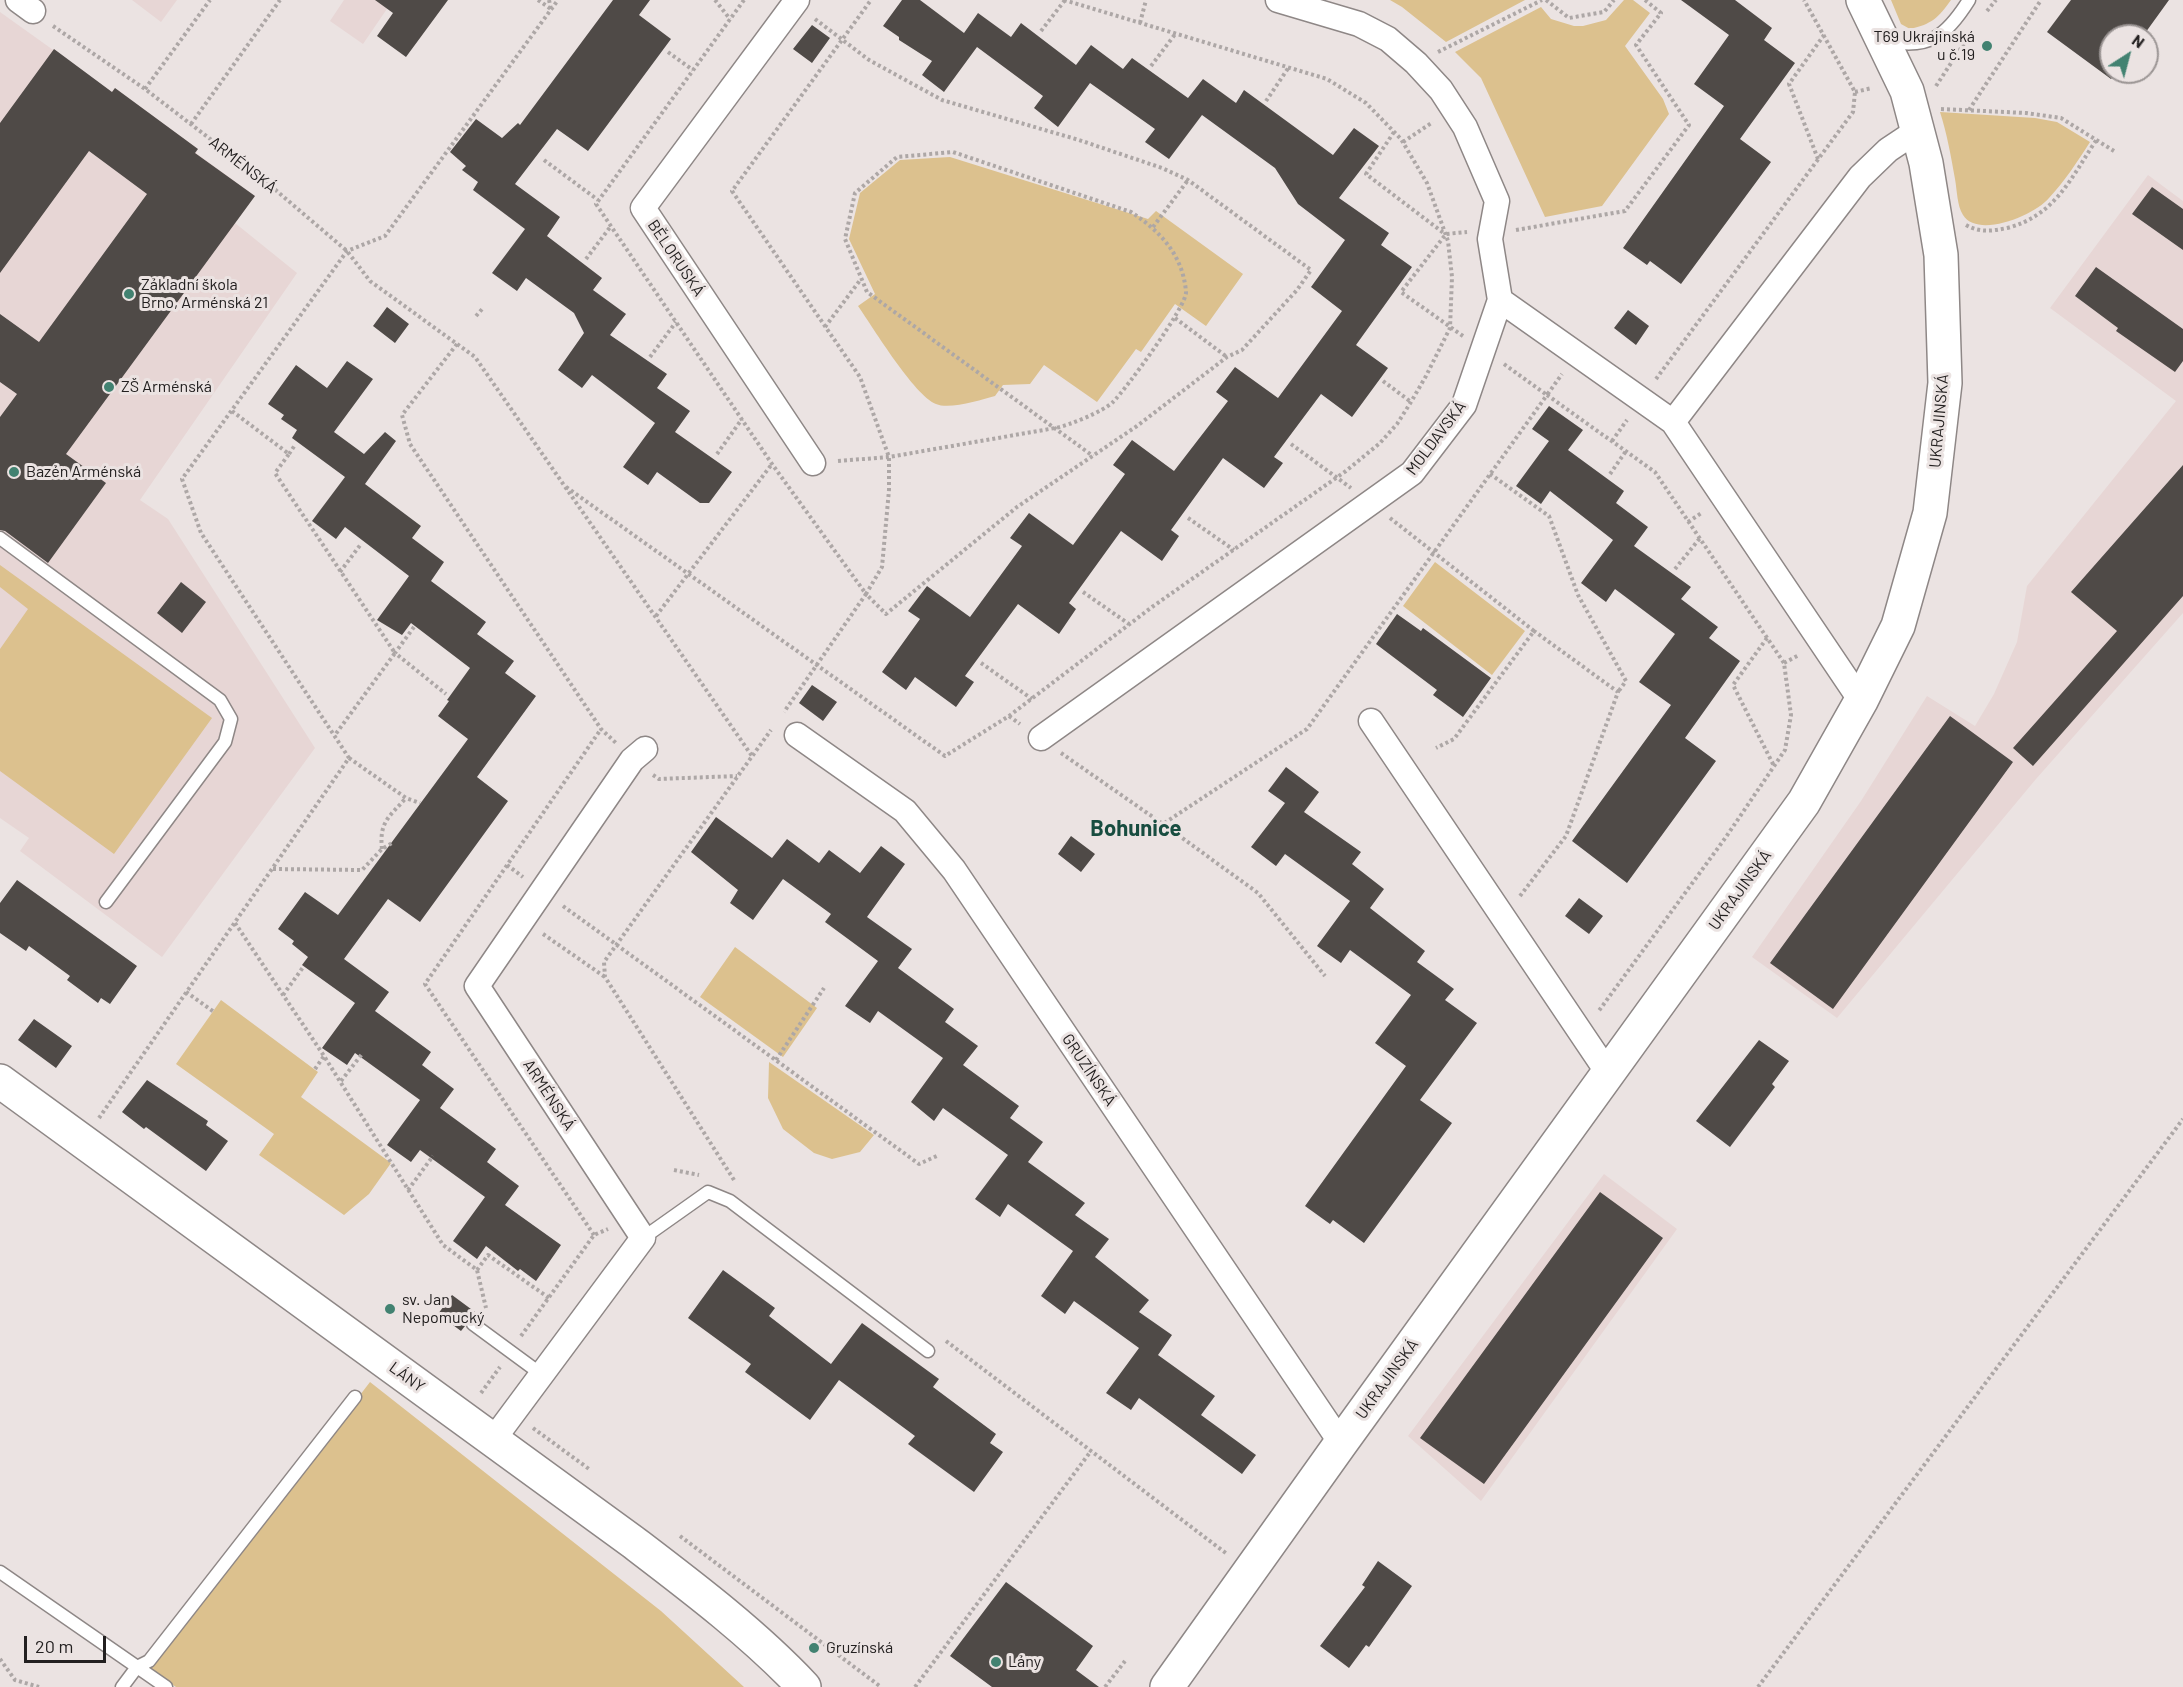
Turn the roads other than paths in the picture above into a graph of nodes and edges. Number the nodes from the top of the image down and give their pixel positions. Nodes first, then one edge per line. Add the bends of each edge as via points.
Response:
1 (1278, 0) edge
2 (1863, 0) edge
3 (1969, 0) edge
4 (796, 1) edge
5 (1883, 40) junction
6 (1928, 124) junction
7 (1500, 300) junction
8 (1673, 422) junction
9 (813, 463) road end
10 (0, 538) edge
11 (1861, 701) junction
12 (1371, 721) dead end
13 (797, 735) dead end
14 (1041, 738) road end
15 (639, 755) road end
16 (106, 902) dead end
17 (1608, 1073) junction
18 (0, 1081) edge
19 (637, 1229) junction
20 (476, 1326) road end
21 (928, 1351) dead end
22 (542, 1374) junction
23 (355, 1397) dead end
24 (493, 1440) junction
25 (1341, 1443) junction
26 (0, 1572) edge
27 (137, 1667) junction
28 (122, 1687) edge
29 (166, 1687) edge
30 (804, 1687) edge
31 (1167, 1687) edge

1 - 7 street, MOLDAVSKÁ via 1359,24 1388,39 1441,90 1465,127 1497,201 1490,239
2 - 5 street, UKRAJINSKÁ
3 - 5 lane via 1942,35 1905,45
4 - 9 street, BĚLORUSKÁ via 643,208
5 - 6 street, UKRAJINSKÁ
6 - 8 street via 1888,150 1860,177
6 - 11 street, UKRAJINSKÁ via 1926,163 1941,255 1945,383 1930,513 1898,626
7 - 8 street
7 - 14 street, MOLDAVSKÁ via 1464,405 1413,473
8 - 11 street
10 - 16 lane via 220,700 231,719 225,742
11 - 17 street, UKRAJINSKÁ via 1804,802
12 - 17 street
13 - 25 street, GRUZÍNSKÁ via 905,811 954,870
15 - 19 street, ARMÉNSKÁ via 477,986
17 - 25 street, UKRAJINSKÁ
18 - 24 street, LÁNY
19 - 21 lane via 708,1192 730,1201
19 - 22 street
20 - 22 lane
22 - 24 street
23 - 27 lane via 149,1661
24 - 30 street, LÁNY via 669,1569
25 - 31 street, UKRAJINSKÁ
26 - 27 lane
27 - 28 lane
27 - 29 lane

